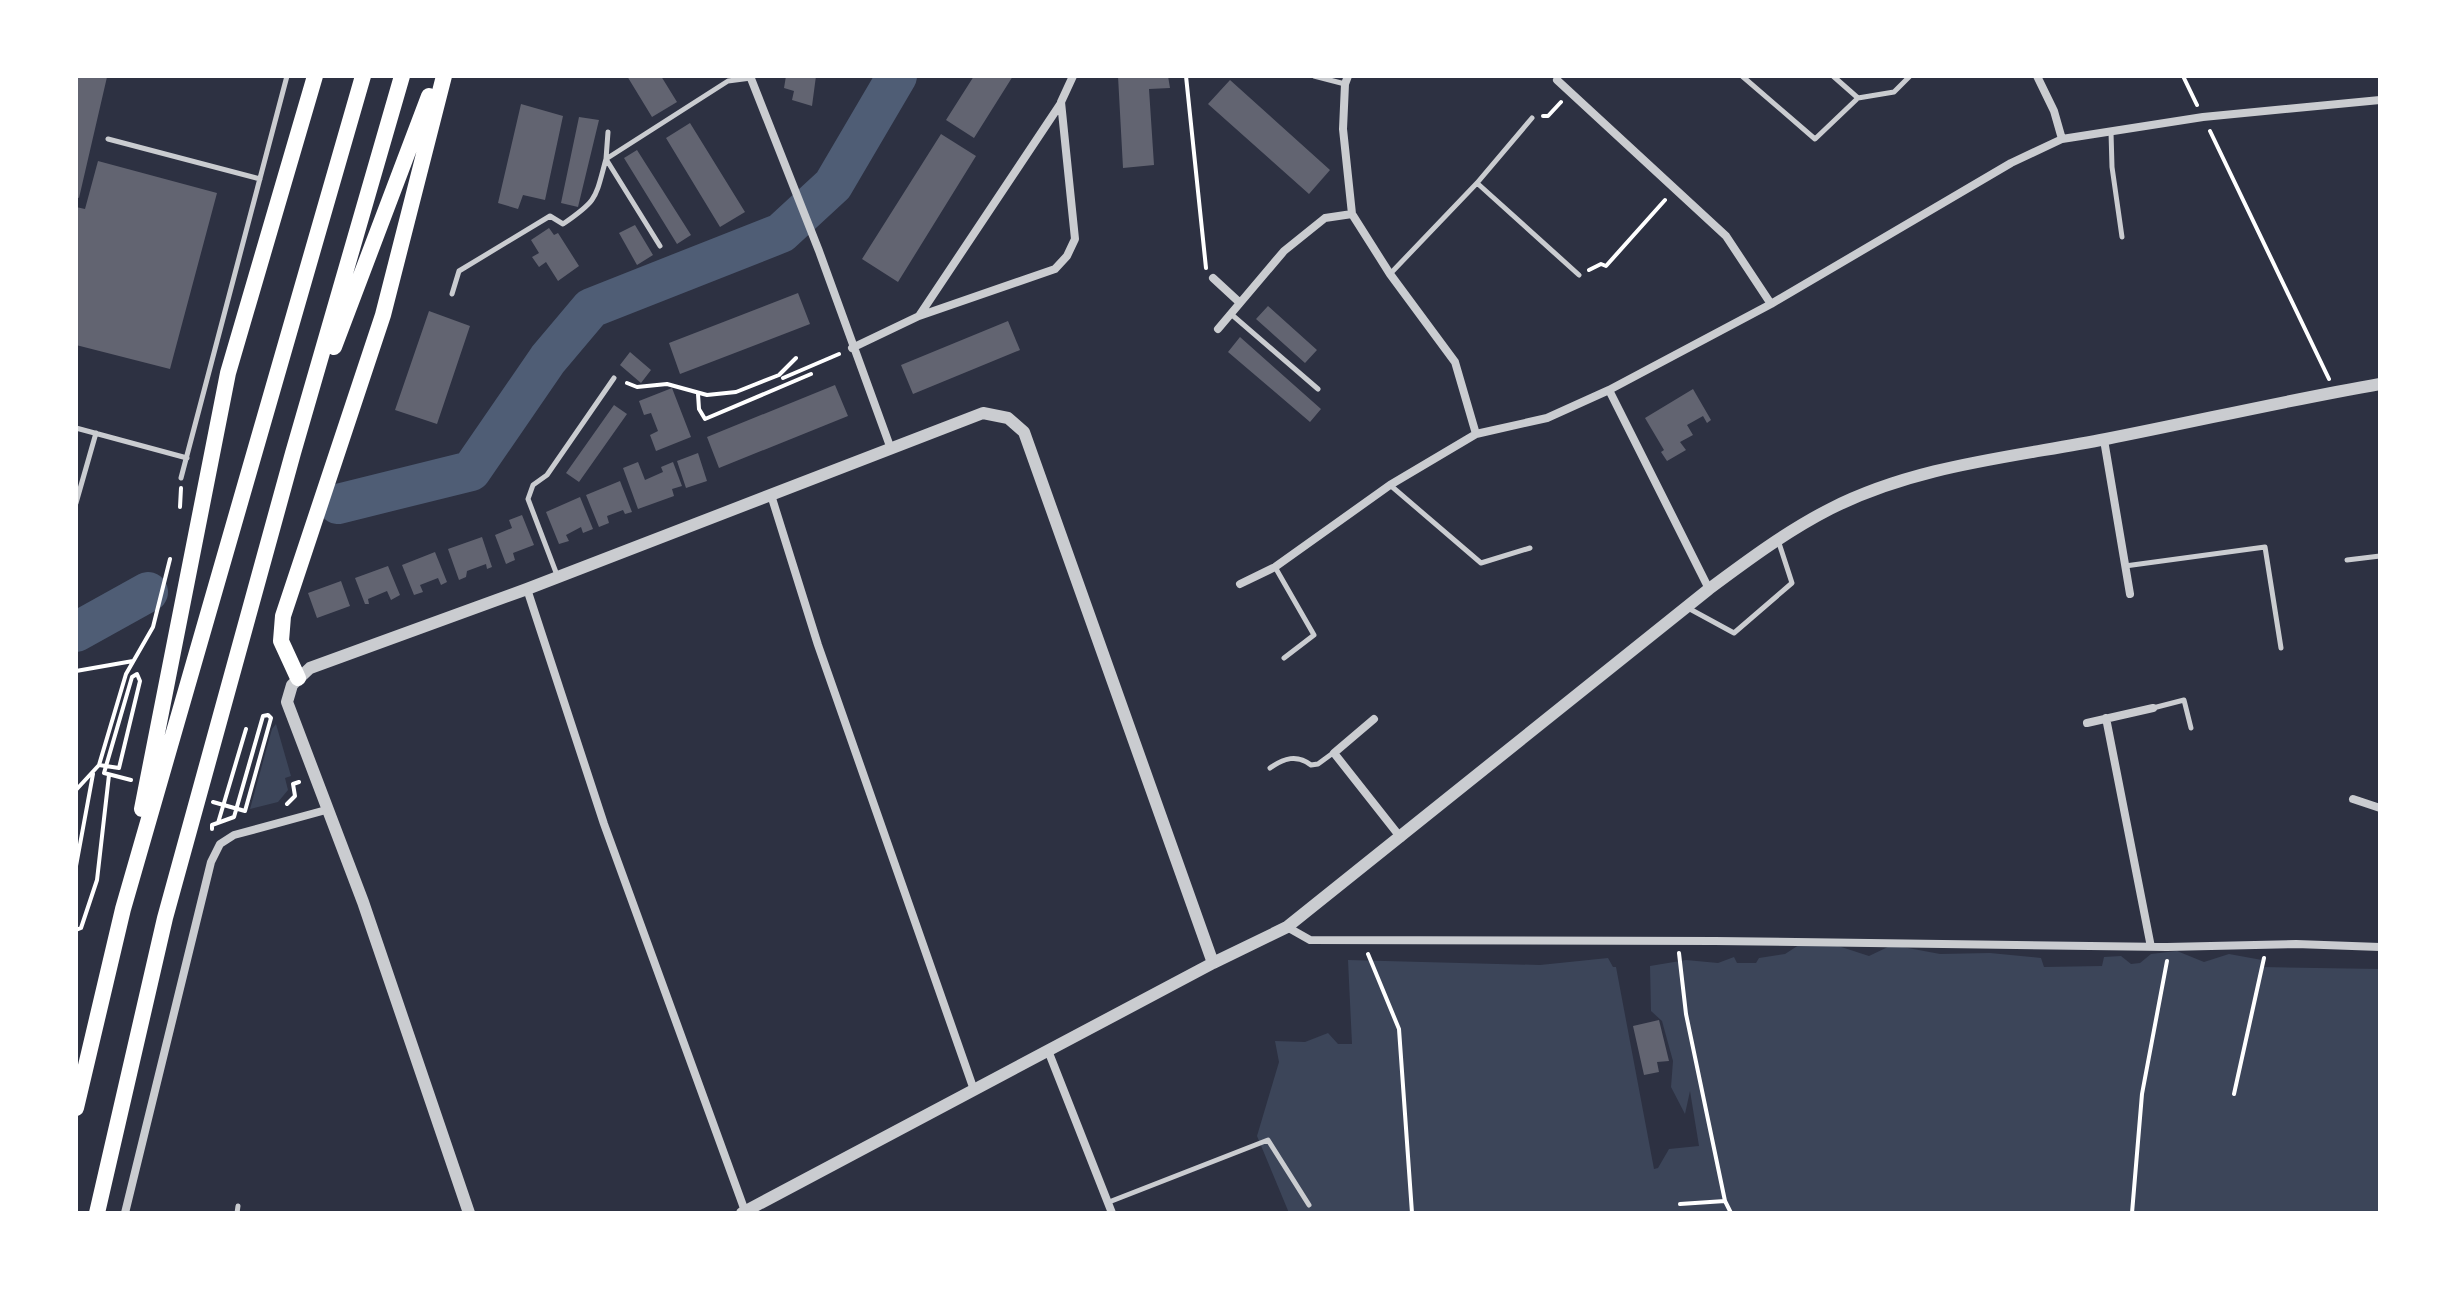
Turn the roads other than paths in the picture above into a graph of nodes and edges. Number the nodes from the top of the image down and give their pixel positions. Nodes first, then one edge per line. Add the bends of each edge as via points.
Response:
1 (287, 76) edge
2 (315, 76) edge
3 (363, 76) edge
4 (402, 76) edge
5 (437, 76) edge
6 (444, 76) edge
7 (1073, 76) edge
8 (1314, 76) edge
9 (1742, 76) edge
10 (1833, 76) edge
11 (1910, 76) edge
12 (2037, 76) edge
13 (751, 77) edge
14 (1555, 78) edge
15 (1346, 80) edge
16 (1858, 98) junction
17 (2380, 100) edge
18 (1061, 102) junction
19 (1532, 118) road end
20 (608, 132) dead end
21 (2111, 132) junction
22 (108, 139) dead end
23 (2062, 139) junction
24 (606, 159) junction
25 (260, 179) junction
26 (1477, 183) junction
27 (1352, 214) junction
28 (2122, 237) dead end
29 (660, 246) dead end
30 (1390, 274) junction
31 (1579, 275) road end
32 (1213, 278) road end
33 (452, 294) dead end
34 (1239, 302) junction
35 (1771, 304) junction
36 (1231, 314) junction
37 (919, 316) junction
38 (1218, 329) dead end
39 (852, 348) junction
40 (614, 378) road end
41 (2380, 384) edge
42 (1318, 389) dead end
43 (1609, 390) junction
44 (76, 428) edge
45 (96, 433) junction
46 (1476, 434) junction
47 (2104, 440) junction
48 (891, 449) junction
49 (293, 453) junction
50 (187, 458) junction
51 (181, 478) road end
52 (1390, 485) junction
53 (771, 495) junction
54 (76, 503) edge
55 (1778, 539) junction
56 (1530, 548) dead end
57 (2380, 556) edge
58 (2347, 560) dead end
59 (2125, 566) junction
60 (1275, 567) junction
61 (557, 576) junction
62 (1240, 584) dead end
63 (527, 589) junction
64 (1709, 589) junction
65 (2130, 594) dead end
66 (1687, 607) junction
67 (2281, 648) dead end
68 (1284, 658) dead end
69 (298, 678) junction
70 (2153, 708) joint
71 (2106, 718) junction
72 (1374, 719) dead end
73 (2087, 723) dead end
74 (2191, 728) dead end
75 (1334, 753) junction
76 (1270, 768) dead end
77 (2353, 799) dead end
78 (2380, 808) edge
79 (326, 810) junction
80 (1401, 838) junction
81 (123, 909) junction
82 (1287, 927) junction
83 (2151, 947) junction
84 (2380, 947) edge
85 (1213, 963) junction
86 (1049, 1053) junction
87 (974, 1090) junction
88 (76, 1108) edge
89 (1108, 1202) junction
90 (1309, 1205) dead end
91 (744, 1212) edge
92 (97, 1213) edge
93 (125, 1213) edge
94 (469, 1213) edge
95 (1112, 1213) edge

1 - 25 lane
2 - 81 highway via 228,373
3 - 81 highway
4 - 49 highway
5 - 49 highway
6 - 69 highway via 383,315 283,616 281,641
7 - 18 street
8 - 15 lane
9 - 16 lane via 1815,139
10 - 16 lane
11 - 16 lane via 1894,92
12 - 23 street
13 - 24 lane via 728,81
13 - 39 street
14 - 35 street via 1726,236
15 - 27 street via 1343,129
17 - 21 street via 2203,117
18 - 37 street
18 - 37 street via 1075,239 1067,256 1055,269
19 - 26 lane
20 - 24 lane
21 - 23 street
21 - 28 lane
22 - 25 lane
23 - 35 street via 2011,163
24 - 29 lane
24 - 33 lane via 594,200 583,210 563,224 550,216 459,271
25 - 50 lane
26 - 30 lane
26 - 31 lane
27 - 30 street
27 - 34 street via 1325,218 1284,251
30 - 46 street via 1455,362
32 - 34 street
34 - 36 street
35 - 43 street
36 - 38 street
36 - 42 lane
37 - 39 street
39 - 48 street
40 - 61 lane via 547,475 533,485 528,499
41 - 47 street
43 - 46 street via 1547,418
43 - 64 street
44 - 45 lane
45 - 50 lane
45 - 54 lane
46 - 52 street
47 - 55 street via 1963,463 1832,508
47 - 59 street
48 - 53 street
48 - 85 street via 983,413 1008,418 1024,432
49 - 92 highway via 165,918
50 - 51 lane
52 - 56 lane via 1481,563
52 - 60 street
53 - 61 street
53 - 87 street
55 - 64 street
55 - 66 lane via 1792,583 1734,633
57 - 58 lane
59 - 65 street
59 - 67 lane via 2265,547
60 - 62 street
60 - 68 lane via 1314,635
61 - 63 street
63 - 69 street via 310,668
63 - 91 street via 604,824
64 - 66 street
66 - 80 street
69 - 79 street via 287,702
70 - 71 street
70 - 74 lane via 2184,700
71 - 73 street
71 - 83 street
72 - 75 street
75 - 76 lane via 1318,764 1290,758
75 - 80 street
77 - 78 street
79 - 93 street via 234,835 220,844 211,862
79 - 94 street via 363,902
80 - 82 street
81 - 88 highway
82 - 83 street via 1310,940
82 - 85 street
83 - 84 street
85 - 86 street
86 - 87 street
86 - 89 street
87 - 91 street
89 - 90 lane via 1268,1140
89 - 95 street

